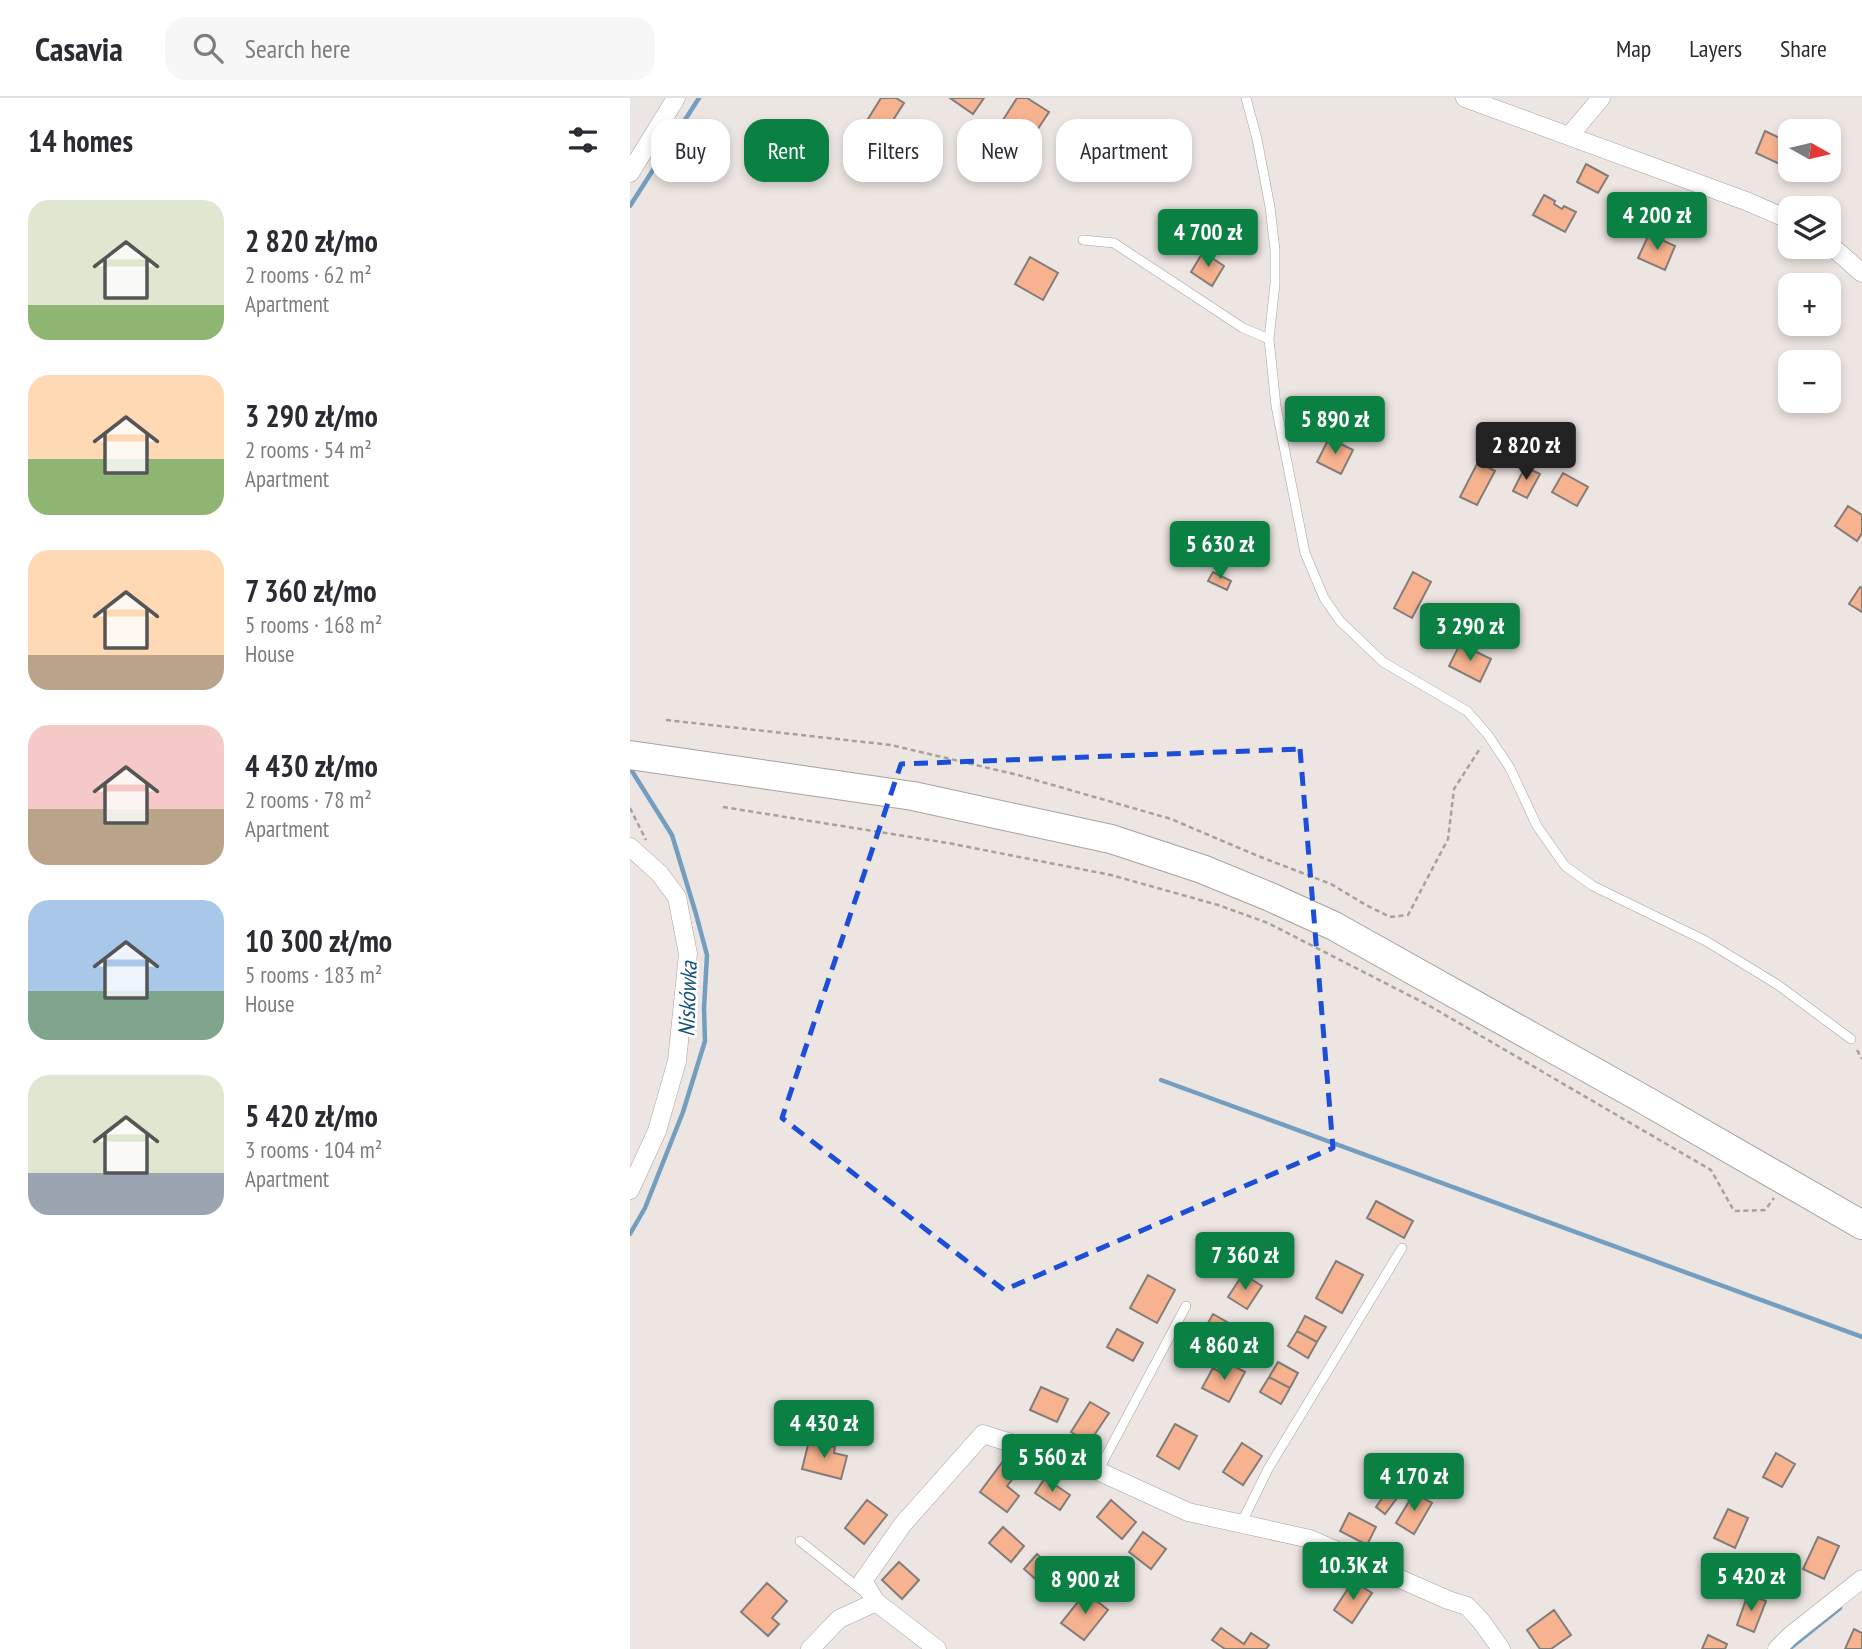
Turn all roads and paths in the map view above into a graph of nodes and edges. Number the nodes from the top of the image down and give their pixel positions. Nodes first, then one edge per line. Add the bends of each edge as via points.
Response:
1 (676, 98) edge
2 (1246, 98) edge
3 (1465, 98) edge
4 (1601, 98) edge
5 (1569, 136) junction
6 (630, 173) edge
7 (1778, 215) edge
8 (1083, 240) dead end
9 (1841, 255) edge
10 (1862, 273) edge
11 (1269, 339) junction
12 (666, 720) dead end
13 (1488, 735) junction
14 (630, 755) edge
15 (723, 807) dead end
16 (630, 847) edge
17 (1851, 1039) dead end
18 (1787, 1182) junction
19 (630, 1191) edge
20 (1862, 1225) edge
21 (1402, 1248) dead end
22 (1186, 1306) dead end
23 (1098, 1471) junction
24 (1241, 1524) junction
25 (800, 1541) dead end
26 (1862, 1579) edge
27 (876, 1602) junction
28 (810, 1649) edge
29 (937, 1649) edge
30 (1501, 1649) edge
31 (1777, 1649) edge

1 - 6 street
2 - 11 lane via 1275,250
3 - 5 street
4 - 5 street
5 - 7 street
8 - 11 lane via 1114,243 1243,328
9 - 10 street
11 - 13 lane via 1276,406 1304,553 1324,598 1340,621 1383,662 1467,710
12 - 13 path via 891,745 1018,775 1171,819 1331,884 1390,917 1408,915 1448,839 1454,789
13 - 17 lane via 1510,768 1537,826 1565,866 1593,886 1706,941 1778,985
14 - 18 main road via 912,796 1111,839 1202,869 1334,926
15 - 18 path via 1111,875 1219,905 1268,923 1428,1005 1711,1170 1734,1211 1765,1210
16 - 19 street via 677,897 688,954 677,1061 657,1130
18 - 20 main road
21 - 24 lane via 1268,1469
22 - 23 lane
23 - 24 street via 1188,1512
23 - 27 street via 983,1434 903,1524 863,1581
24 - 30 street via 1310,1539 1467,1606
25 - 27 lane
26 - 31 street
27 - 28 street via 839,1619
27 - 29 street

